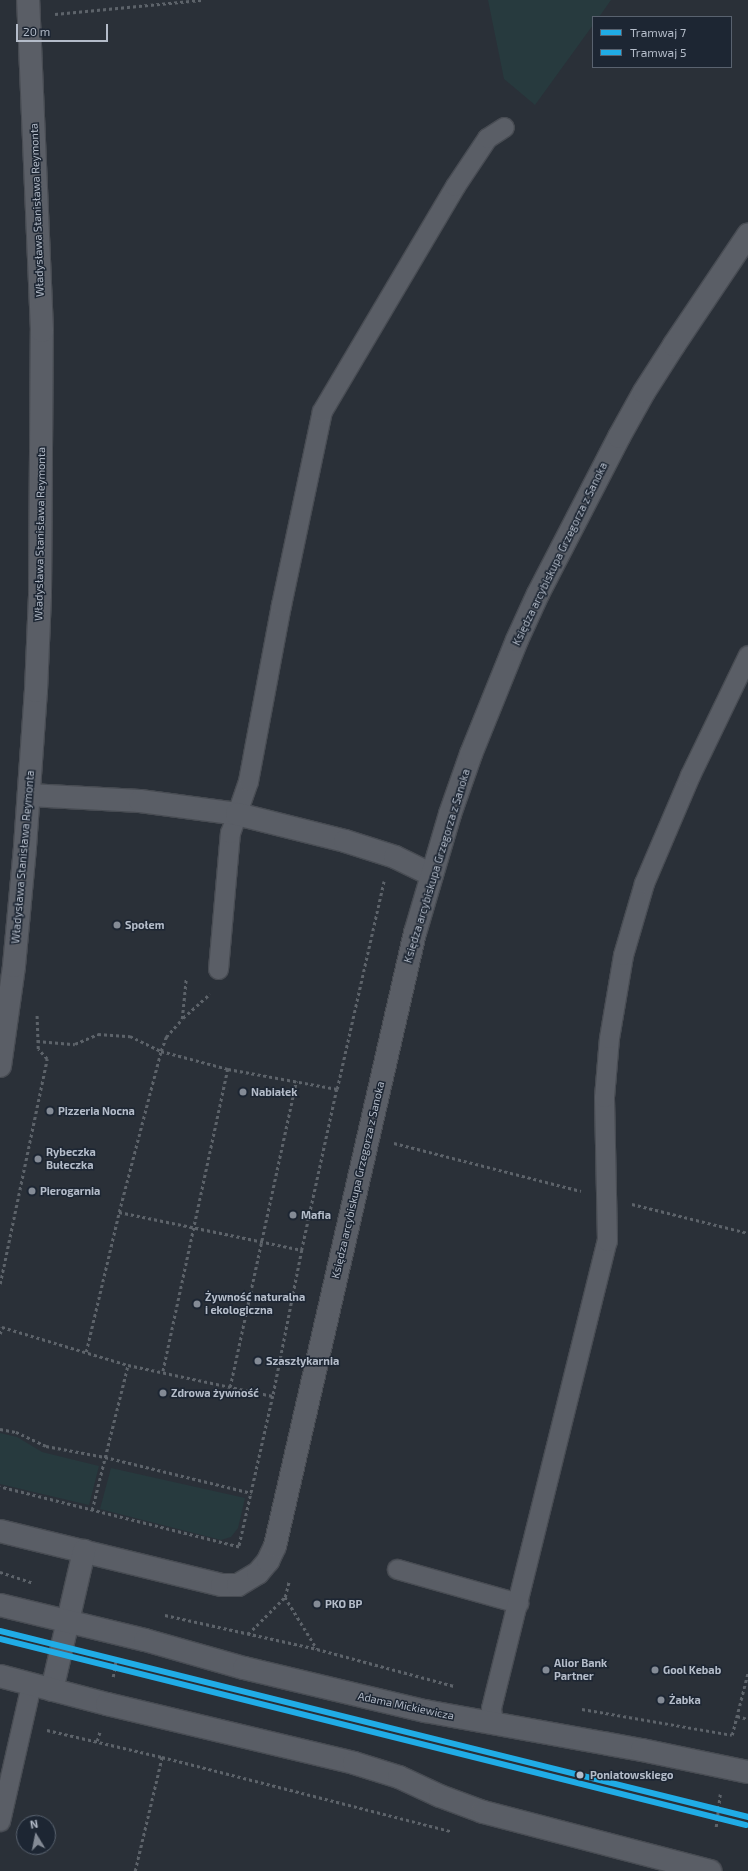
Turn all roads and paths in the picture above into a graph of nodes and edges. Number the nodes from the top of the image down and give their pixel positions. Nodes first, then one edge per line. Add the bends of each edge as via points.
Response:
1 (28, 0) edge
2 (201, 0) edge
3 (49, 14) dead end
4 (504, 127) dead end
5 (748, 235) edge
6 (748, 655) edge
7 (29, 795) junction
8 (237, 814) junction
9 (432, 875) junction
10 (218, 969) dead end
11 (186, 979) dead end
12 (216, 989) dead end
13 (182, 1019) junction
14 (3, 1025) edge
15 (37, 1041) dead end
16 (161, 1051) junction
17 (0, 1066) edge
18 (228, 1069) junction
19 (296, 1081) junction
20 (391, 1143) dead end
21 (605, 1197) junction
22 (119, 1212) junction
23 (195, 1228) junction
24 (748, 1233) edge
25 (261, 1242) junction
26 (302, 1250) junction
27 (1, 1327) edge
28 (0, 1334) edge
29 (86, 1352) junction
30 (128, 1364) junction
31 (163, 1372) junction
32 (230, 1387) junction
33 (273, 1396) junction
34 (0, 1428) edge
35 (105, 1457) junction
36 (0, 1487) edge
37 (252, 1493) junction
38 (92, 1510) junction
39 (0, 1531) edge
40 (84, 1551) junction
41 (397, 1569) dead end
42 (0, 1572) edge
43 (39, 1585) dead end
44 (285, 1597) dead end
45 (518, 1603) junction
46 (0, 1605) edge
47 (159, 1614) dead end
48 (68, 1621) junction
49 (317, 1650) junction
50 (118, 1654) dead end
51 (748, 1672) edge
52 (0, 1676) edge
53 (31, 1684) junction
54 (111, 1684) dead end
55 (52, 1690) junction
56 (494, 1697) junction
57 (580, 1709) dead end
58 (737, 1716) junction
59 (748, 1718) edge
60 (493, 1723) junction
61 (22, 1724) junction
62 (162, 1757) junction
63 (748, 1772) edge
64 (720, 1790) dead end
65 (0, 1821) edge
66 (716, 1827) dead end
67 (452, 1832) dead end
68 (136, 1871) edge
69 (710, 1871) edge

1 - 7 street, Władysława Stanisława Reymonta via 42,331 40,595
2 - 3 path
4 - 8 lane via 487,138 455,186 322,411 280,605 248,781
5 - 9 street, Księdza arcybiskupa Grzegorza z Sanoka via 644,392 538,594 471,754
6 - 21 lane via 690,775 644,883 623,955 609,1038 604,1097
7 - 8 street via 140,801
7 - 14 street, Władysława Stanisława Reymonta via 19,911
8 - 9 street via 395,857
8 - 10 lane via 230,834
9 - 40 street, Księdza arcybiskupa Grzegorza z Sanoka via 401,989 275,1546 268,1561 258,1573 238,1585 222,1585
11 - 13 path
12 - 13 path
13 - 16 path via 166,1037
14 - 17 street, Władysława Stanisława Reymonta
15 - 16 path via 75,1044 98,1034 130,1036
16 - 18 path
16 - 22 path
18 - 19 path
18 - 23 path
19 - 25 path
19 - 26 path via 337,1089
20 - 21 path
21 - 24 path
21 - 45 lane via 607,1241
22 - 23 path
22 - 29 path
23 - 25 path
23 - 31 path
25 - 26 path
25 - 32 path
26 - 33 path
27 - 28 path
27 - 29 path
29 - 30 path
30 - 31 path
30 - 35 path
31 - 32 path
32 - 33 path
33 - 37 path
34 - 35 path via 16,1432 46,1446
35 - 37 path
35 - 38 path
36 - 38 path
37 - 38 path via 239,1547
39 - 40 street
40 - 48 street
41 - 45 lane
42 - 43 path
44 - 49 path
45 - 56 lane
46 - 48 street, Adama Mickiewicza
47 - 49 path
48 - 55 street
48 - 60 street, Adama Mickiewicza via 360,1696
49 - 56 path
50 - 54 path
51 - 58 path
52 - 53 street
53 - 55 street
53 - 61 lane
55 - 69 street via 399,1776 440,1796 483,1812
56 - 60 lane via 491,1708
57 - 58 path via 732,1735
58 - 59 path
60 - 63 street, Adama Mickiewicza
61 - 62 path
61 - 65 lane
62 - 67 path
62 - 68 path
64 - 66 path

